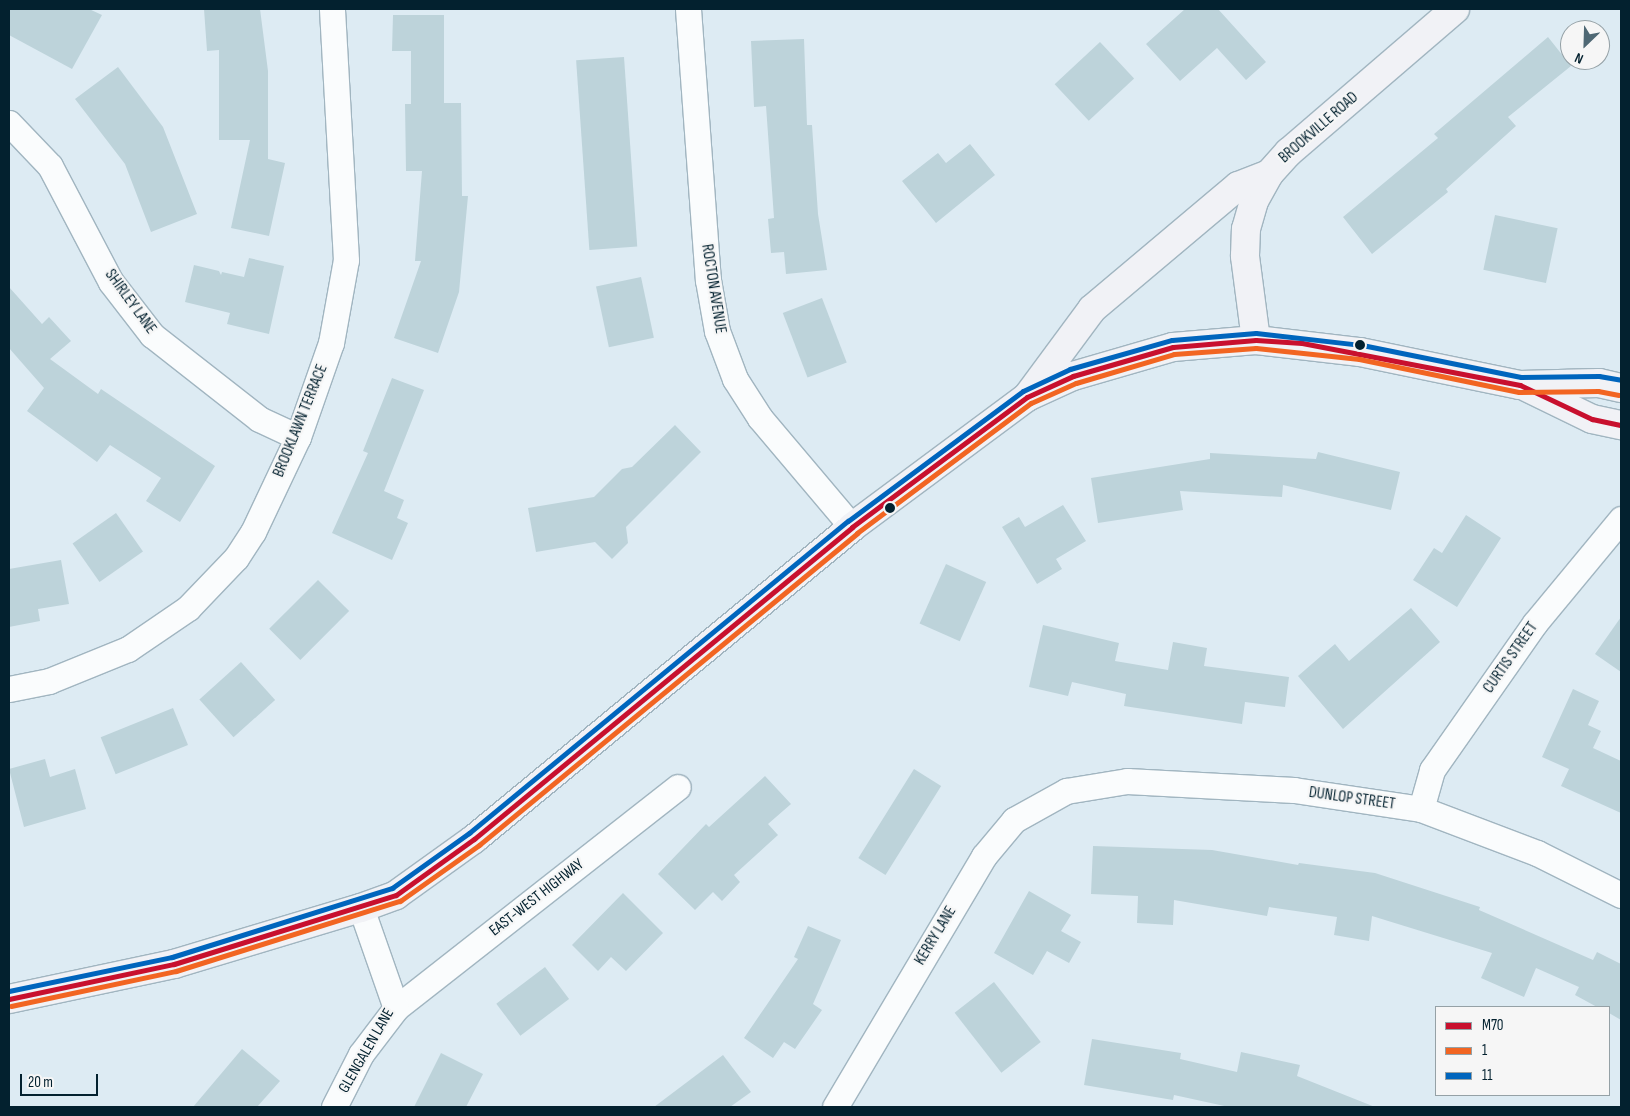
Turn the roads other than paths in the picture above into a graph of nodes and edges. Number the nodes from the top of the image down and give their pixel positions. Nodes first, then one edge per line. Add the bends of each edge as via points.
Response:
1 (332, 9) edge
2 (688, 9) edge
3 (1455, 9) edge
4 (9, 123) edge
5 (1269, 174) junction
6 (1256, 340) junction
7 (1520, 385) junction
8 (1621, 388) edge
9 (1027, 397) junction
10 (1621, 425) edge
11 (298, 436) junction
12 (1621, 519) edge
13 (852, 527) junction
14 (9, 689) edge
15 (678, 787) dead end
16 (1066, 791) joint
17 (1421, 809) junction
18 (1621, 895) edge
19 (361, 908) junction
20 (9, 999) edge
21 (396, 1008) junction
22 (334, 1107) edge
23 (836, 1107) edge

1 - 11 street, BROOKLAWN TERRACE via 346,260 331,344
2 - 13 street, ROCTON AVENUE via 708,280 717,331 735,379 760,418
3 - 5 main road, BROOKVILLE ROAD via 1290,152
4 - 11 street, SHIRLEY LANE via 50,166 111,282 152,336 259,419
5 - 6 main road, BROOKVILLE ROAD via 1254,201 1246,230 1244,256
5 - 9 main road via 1238,186 1092,309
6 - 7 main road via 1360,352
6 - 9 main road via 1173,347 1131,357 1073,376
7 - 8 main road via 1599,383
7 - 10 main road via 1592,419
9 - 13 main road
11 - 14 street, BROOKLAWN TERRACE via 253,532 236,558 188,608 128,649 49,681
12 - 17 street, CURTIS STREET via 1535,623 1432,770
13 - 19 main road via 474,839 396,895
15 - 21 street, EAST-WEST HIGHWAY
16 - 17 street, DUNLOP STREET via 1127,780 1294,790
16 - 23 street, KERRY LANE via 1014,820 984,856
17 - 18 street, DUNLOP STREET via 1537,853
19 - 20 main road via 174,964
19 - 21 street, GLENGALEN LANE
21 - 22 street, GLENGALEN LANE via 361,1054

